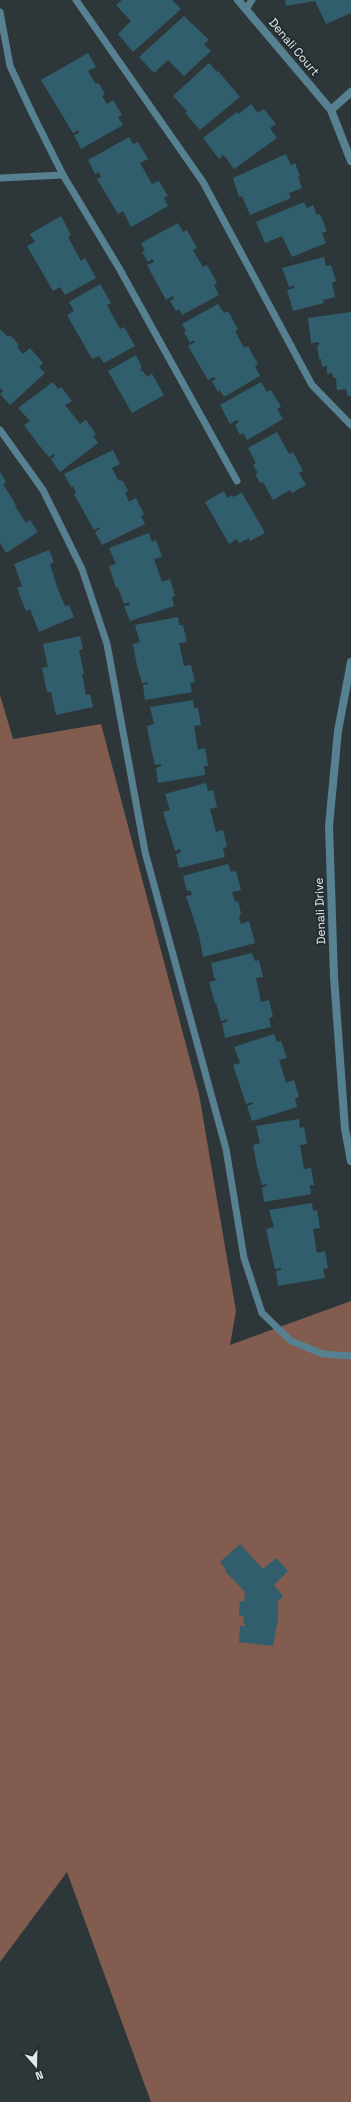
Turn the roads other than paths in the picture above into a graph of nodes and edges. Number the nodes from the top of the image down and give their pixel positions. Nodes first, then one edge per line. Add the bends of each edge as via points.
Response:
1 (76, 0) edge
2 (238, 0) edge
3 (252, 0) edge
4 (246, 9) junction
5 (0, 12) edge
6 (351, 92) edge
7 (331, 110) junction
8 (351, 161) edge
9 (63, 175) junction
10 (0, 178) edge
11 (351, 425) edge
12 (0, 430) edge
13 (237, 482) dead end
14 (351, 662) edge
15 (351, 1161) edge
16 (351, 1356) edge

1 - 11 lane via 203,182 312,385
2 - 4 street, Denali Court
3 - 4 lane
4 - 7 street, Denali Court
5 - 9 lane via 10,66
6 - 7 street
7 - 8 street
9 - 10 lane
9 - 13 lane via 119,268
12 - 16 lane via 43,490 82,568 107,644 144,852 226,1149 244,1258 262,1313 291,1340 323,1354
14 - 15 street, Denali Drive via 338,731 329,826 334,977 345,1129

